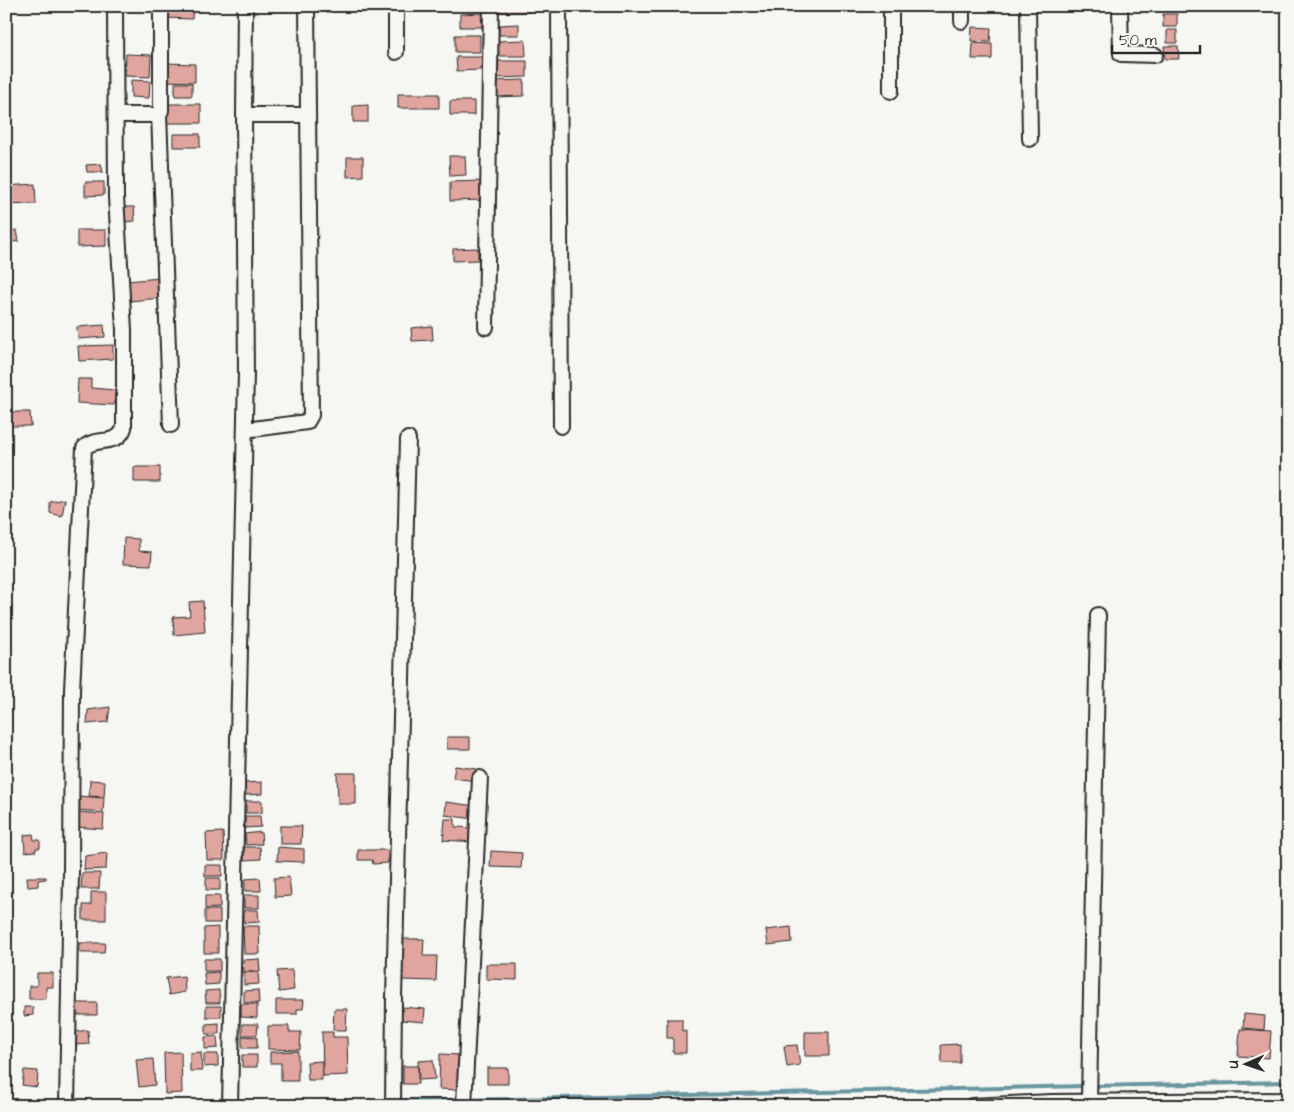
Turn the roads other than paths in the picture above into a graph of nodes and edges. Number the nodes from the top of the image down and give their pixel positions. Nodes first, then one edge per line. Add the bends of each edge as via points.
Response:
1 (115, 6) edge
2 (161, 6) edge
3 (245, 6) edge
4 (307, 6) edge
5 (396, 6) edge
6 (491, 6) edge
7 (558, 6) edge
8 (891, 6) edge
9 (962, 6) edge
10 (1028, 6) edge
11 (1120, 6) edge
12 (962, 21) dead end
13 (396, 52) dead end
14 (1155, 55) dead end
15 (891, 91) dead end
16 (159, 114) junction
17 (116, 115) junction
18 (244, 115) junction
19 (308, 115) junction
20 (1030, 139) dead end
21 (486, 327) dead end
22 (170, 425) dead end
23 (560, 426) dead end
24 (245, 430) junction
25 (408, 439) dead end
26 (1098, 615) dead end
27 (480, 778) dead end
28 (1089, 1098) junction
29 (464, 1099) edge
30 (67, 1100) edge
31 (230, 1100) edge
32 (1283, 1102) edge
33 (1051, 1104) edge
34 (1126, 1104) edge
35 (393, 1106) edge
36 (972, 1106) edge

1 - 17 street
2 - 16 street
3 - 18 street
4 - 19 street
5 - 13 street
6 - 21 street
7 - 23 street
8 - 15 street
9 - 12 street
10 - 20 street
11 - 14 street via 1121,54
16 - 17 street
16 - 22 street
17 - 30 street via 116,197 124,330 124,428 118,438 88,444 84,448 72,690
18 - 19 street
18 - 24 street
19 - 24 street via 311,415 307,422
24 - 31 street
25 - 35 street
26 - 28 street
27 - 29 street
28 - 33 street
28 - 34 street
32 - 34 street
33 - 36 street

